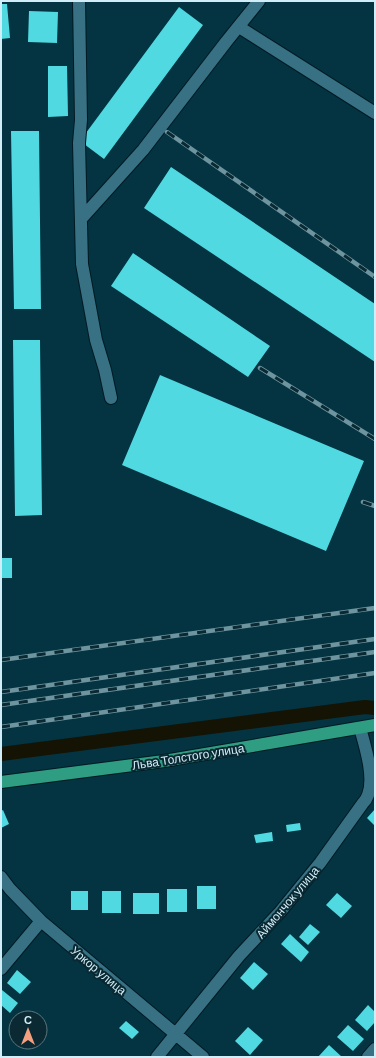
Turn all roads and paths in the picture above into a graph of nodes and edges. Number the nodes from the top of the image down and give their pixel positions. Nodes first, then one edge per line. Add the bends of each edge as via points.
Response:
1 (79, 1) edge
2 (260, 1) edge
3 (238, 26) junction
4 (375, 113) edge
5 (81, 219) junction
6 (111, 398) dead end
7 (375, 725) edge
8 (360, 728) junction
9 (1, 782) edge
10 (1, 877) edge
11 (41, 921) junction
12 (1, 969) edge
13 (176, 1035) junction
14 (375, 1049) edge
15 (157, 1057) edge
16 (203, 1057) edge
17 (368, 1057) edge

1 - 5 street
2 - 3 street
3 - 4 street
3 - 5 street via 142,150
5 - 6 street via 82,264 96,340
7 - 8 main road, Льва Толстого улица
8 - 9 main road, Льва Толстого улица via 164,760
8 - 13 street, Аймончок улица via 370,772 366,799 320,863 280,912 239,956
10 - 11 street, Уркор улица
11 - 12 street
11 - 13 street, Уркор улица
13 - 15 street, Аймончок улица
13 - 16 street, Уркор улица
14 - 17 street

